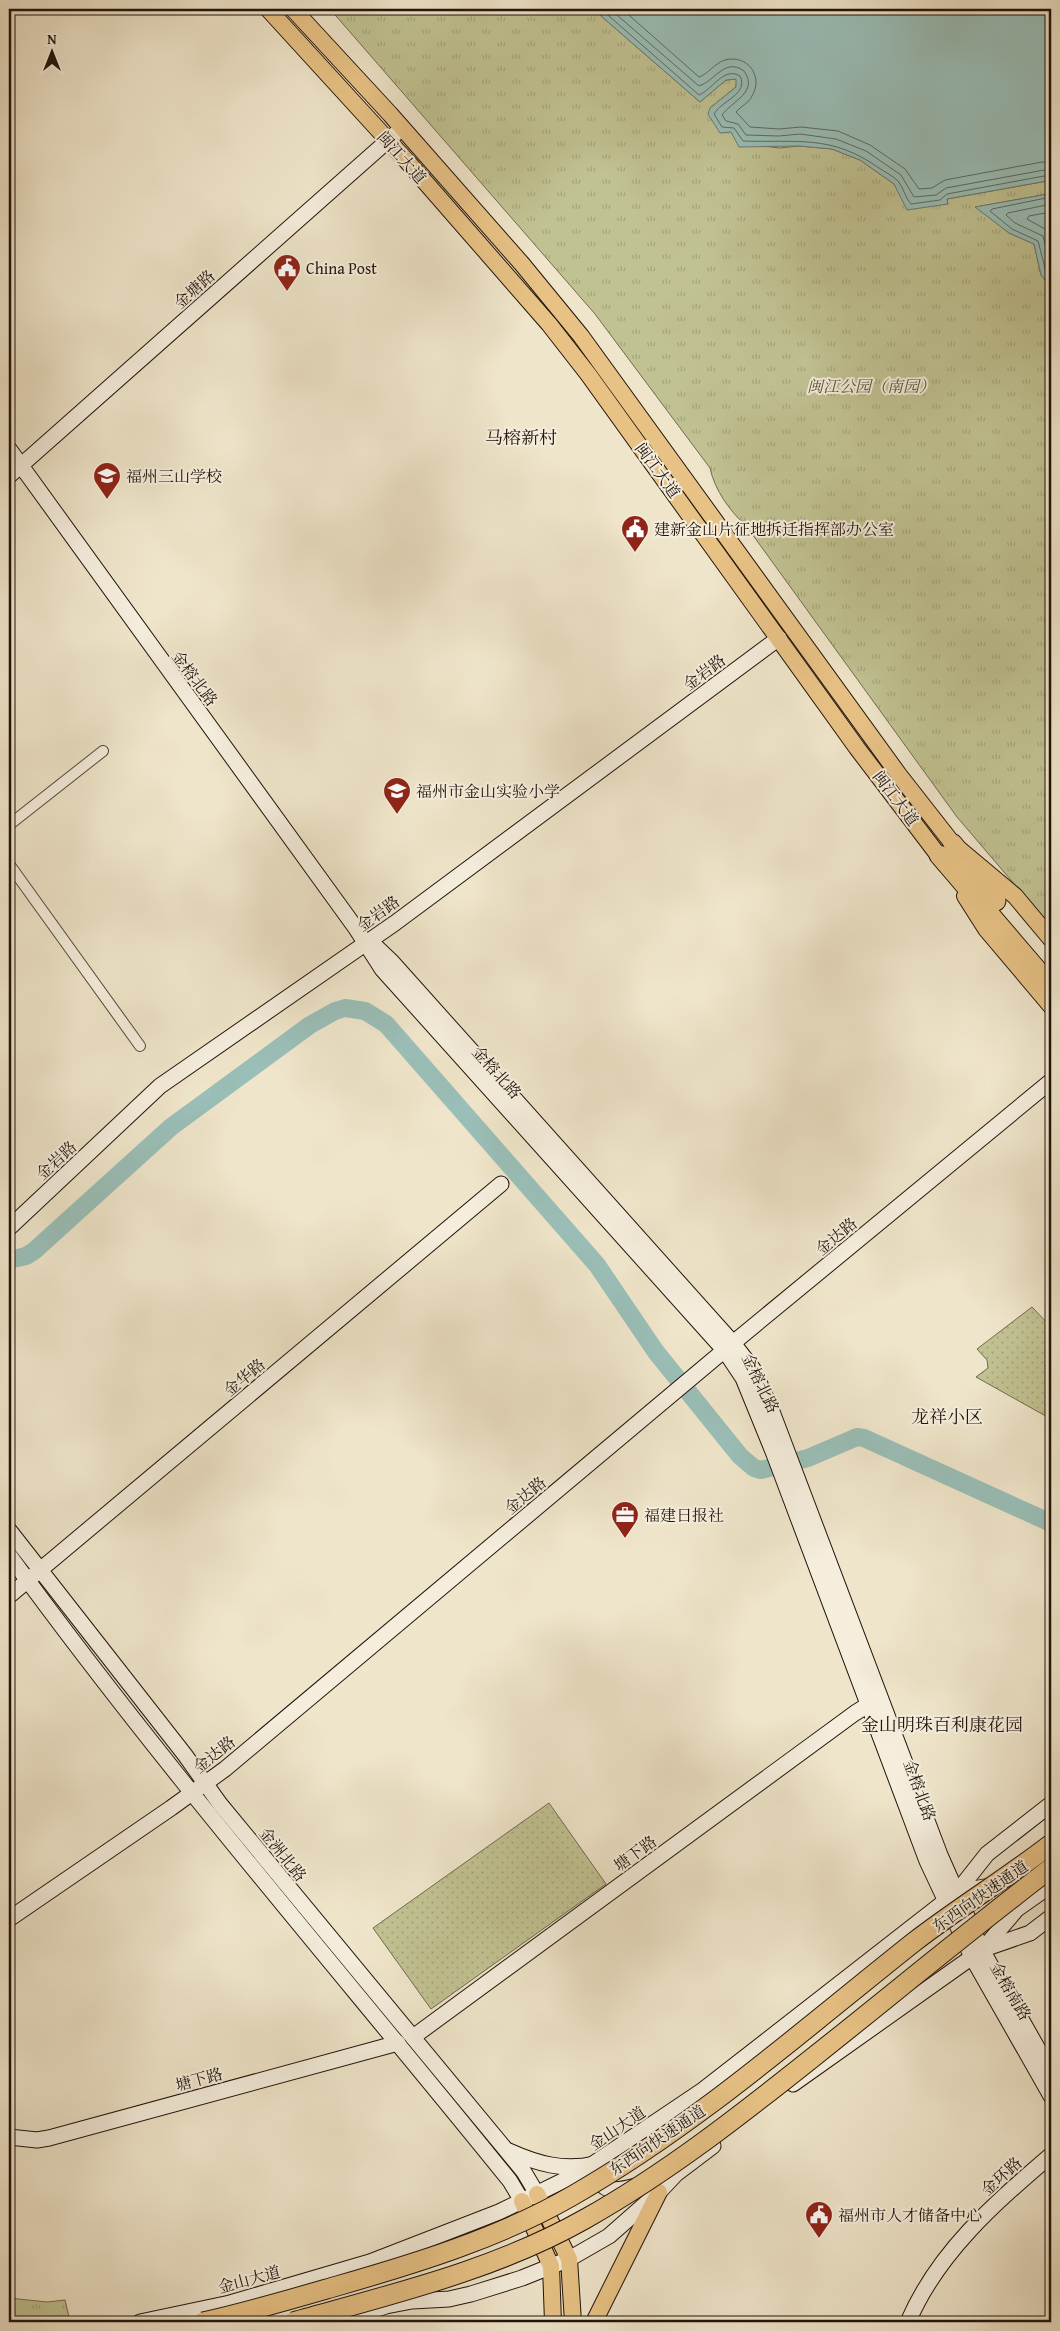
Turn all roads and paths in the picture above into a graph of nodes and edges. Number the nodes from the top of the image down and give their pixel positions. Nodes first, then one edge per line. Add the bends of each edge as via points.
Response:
1 (268, 9) edge
2 (293, 9) edge
3 (402, 128) junction
4 (388, 140) junction
5 (9, 449) edge
6 (22, 466) junction
7 (9, 476) edge
8 (779, 638) junction
9 (103, 751) dead end
10 (9, 825) edge
11 (946, 849) junction
12 (9, 864) edge
13 (1051, 939) edge
14 (368, 942) junction
15 (1051, 967) edge
16 (1051, 986) edge
17 (1051, 1006) edge
18 (140, 1046) dead end
19 (1051, 1081) edge
20 (501, 1184) dead end
21 (9, 1228) edge
22 (729, 1347) junction
23 (9, 1530) edge
24 (9, 1555) edge
25 (34, 1576) junction
26 (9, 1596) edge
27 (874, 1701) junction
28 (206, 1784) junction
29 (191, 1794) junction
30 (1051, 1804) edge
31 (1051, 1844) edge
32 (1051, 1848) edge
33 (1051, 1868) edge
34 (1051, 1885) edge
35 (951, 1896) junction
36 (1051, 1917) edge
37 (9, 1919) edge
38 (977, 1953) junction
39 (413, 2037) junction
40 (398, 2043) junction
41 (1051, 2072) edge
42 (1051, 2096) edge
43 (9, 2137) edge
44 (506, 2150) junction
45 (1051, 2155) edge
46 (594, 2164) junction
47 (676, 2174) junction
48 (659, 2192) junction
49 (537, 2194) junction
50 (522, 2201) junction
51 (569, 2259) junction
52 (370, 2262) junction
53 (551, 2266) junction
54 (386, 2306) junction
55 (140, 2322) edge
56 (203, 2322) edge
57 (293, 2322) edge
58 (337, 2322) edge
59 (553, 2322) edge
60 (573, 2322) edge
61 (594, 2322) edge
62 (908, 2322) edge

1 - 4 main road, 闽江大道
2 - 3 main road, 闽江大道
3 - 4 main road, 金塘路
3 - 11 main road, 闽江大道 via 581,336 894,768
4 - 6 main road, 金塘路
4 - 8 main road, 闽江大道 via 560,338
5 - 6 main road, 金榕北路
6 - 7 main road, 金塘路
6 - 14 main road, 金榕北路 via 158,658
8 - 11 main road, 闽江大道 via 857,748
8 - 14 main road, 金岩路
9 - 10 street
11 - 13 main road, 闽江大道 via 1015,896
11 - 15 highway via 988,892
11 - 16 highway
11 - 17 main road, 闽江大道 via 986,929
12 - 18 street
14 - 21 main road, 金岩路 via 160,1086
14 - 22 main road, 金榕北路 via 392,962
19 - 22 main road, 金达路
20 - 25 main road, 金华路
22 - 27 main road, 金榕北路 via 780,1452
22 - 28 main road, 金达路
23 - 25 main road, 金洲北路
24 - 25 main road, 金洲北路
25 - 26 main road, 金华路
25 - 28 main road, 金洲北路
25 - 29 main road, 金洲北路
27 - 35 main road, 金榕北路 via 927,1861
27 - 39 main road, 塘下路
28 - 29 main road, 金达路
28 - 39 main road, 金洲北路
29 - 37 main road, 金达路
29 - 40 main road, 金洲北路
30 - 35 main road via 987,1854
31 - 56 highway, 东西向快速通道, bridge via 918,1940 729,2091 571,2197 492,2234 416,2263
32 - 35 main road, 金山大道 via 1004,1883
33 - 57 highway, 东西向快速通道, bridge via 744,2112 584,2220 502,2258
34 - 38 main road via 1017,1910
35 - 38 main road, 金榕南路
35 - 46 main road, 金山大道 via 704,2090
36 - 38 main road via 1030,1932
38 - 41 main road, 金榕南路
38 - 42 main road, 金榕南路
38 - 47 main road via 800,2079
39 - 44 main road, 金洲北路
40 - 43 main road, 塘下路 via 49,2138
40 - 50 main road, 金洲北路 via 510,2181
44 - 46 main road via 552,2167
44 - 49 main road, 金洲北路
45 - 62 main road, 金环路 via 988,2211 945,2257 922,2292
46 - 47 main road via 600,2183 608,2190 620,2190
46 - 49 main road, 金山大道
47 - 48 main road
48 - 51 main road via 609,2236
48 - 61 main road
49 - 50 main road, 金山大道
49 - 51 main road
50 - 52 main road, 金山大道
50 - 53 main road
51 - 53 main road
51 - 60 main road
52 - 54 main road
52 - 55 main road, 金山大道 via 230,2303
53 - 54 main road via 471,2294
53 - 59 main road
54 - 58 main road

